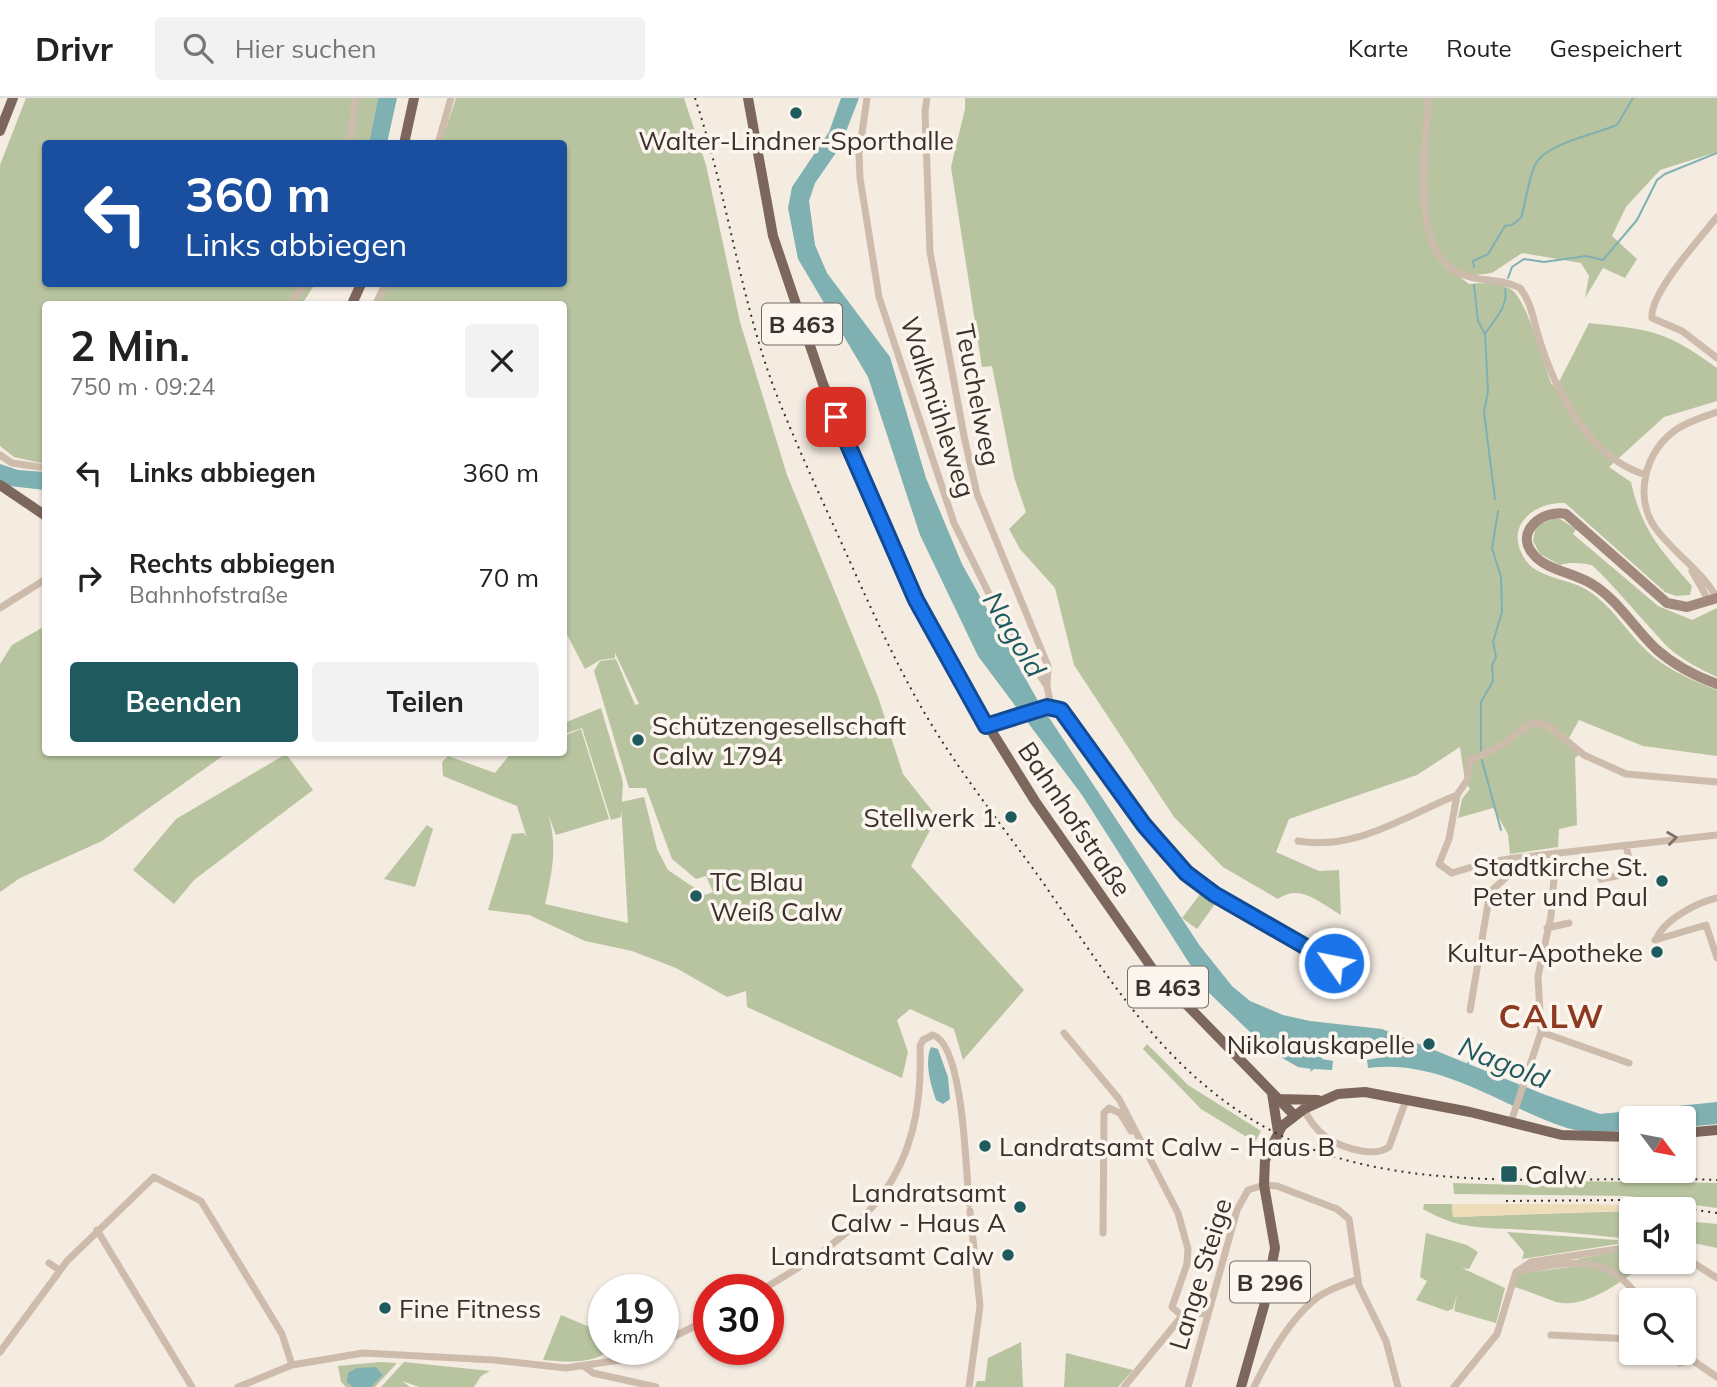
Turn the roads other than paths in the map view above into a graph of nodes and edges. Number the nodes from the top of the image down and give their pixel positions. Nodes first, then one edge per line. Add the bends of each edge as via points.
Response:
1 (13, 98) edge
2 (355, 98) edge
3 (414, 98) edge
4 (452, 98) edge
5 (748, 98) edge
6 (867, 98) edge
7 (927, 98) edge
8 (1429, 98) edge
9 (0, 131) edge
10 (350, 140) edge
11 (405, 140) edge
12 (439, 140) edge
13 (1717, 217) edge
14 (1717, 358) edge
15 (1717, 412) edge
16 (0, 455) edge
17 (42, 467) edge
18 (1646, 475) junction
19 (0, 485) edge
20 (42, 513) edge
21 (1690, 568) junction
22 (1705, 579) junction
23 (42, 582) edge
24 (1717, 582) edge
25 (1714, 599) edge
26 (0, 608) edge
27 (1717, 684) edge
28 (1046, 686) junction
29 (1049, 707) junction
30 (986, 726) junction
31 (1717, 782) edge
32 (1457, 796) junction
33 (1717, 835) edge
34 (1298, 841) dead end
35 (1626, 845) junction
36 (1556, 853) junction
37 (1516, 858) junction
38 (1601, 879) dead end
39 (1717, 898) edge
40 (1569, 923) dead end
41 (1547, 928) junction
42 (1717, 958) edge
43 (1334, 963) dead end
44 (1470, 1010) dead end
45 (1541, 1032) junction
46 (1064, 1033) dead end
47 (1629, 1063) dead end
48 (1275, 1095) junction
49 (1320, 1100) junction
50 (1406, 1100) junction
51 (1299, 1112) junction
52 (1511, 1122) junction
53 (1717, 1130) edge
54 (1278, 1132) junction
55 (1696, 1132) edge
56 (1619, 1137) edge
57 (1143, 1142) junction
58 (1264, 1185) junction
59 (97, 1230) junction
60 (1102, 1233) dead end
61 (1619, 1249) edge
62 (50, 1264) dead end
63 (1696, 1265) edge
64 (59, 1270) junction
65 (1516, 1272) junction
66 (784, 1276) edge
67 (1717, 1278) edge
68 (1358, 1279) junction
69 (1631, 1288) edge
70 (1206, 1313) junction
71 (1182, 1316) junction
72 (1551, 1335) dead end
73 (1619, 1338) edge
74 (0, 1352) edge
75 (1696, 1364) edge
76 (595, 1365) edge
77 (292, 1366) junction
78 (585, 1367) junction
79 (1717, 1377) edge
80 (192, 1387) edge
81 (238, 1387) edge
82 (656, 1387) edge
83 (969, 1387) edge
84 (1124, 1387) edge
85 (1188, 1387) edge
86 (1241, 1387) edge
87 (1254, 1387) edge
88 (1398, 1387) edge
89 (1454, 1387) edge

1 - 9 main road
2 - 10 street
3 - 11 main road
4 - 12 street
5 - 30 main road, Bahnhofstraße / B 463 via 778,256 836,417 916,600
6 - 28 street, Walkmühleweg via 860,178 879,297 954,523 1000,616
7 - 28 street, Teuchelweg via 930,251 964,436 977,494 1048,666
8 - 18 street via 1424,174 1429,236 1438,258 1459,274 1520,288 1551,373 1571,410 1602,450 1623,466
13 - 14 street via 1651,311 1652,318 1682,331
15 - 18 street via 1665,438
16 - 17 street via 12,463
18 - 21 street via 1644,492 1654,526
19 - 20 main road
21 - 22 street
21 - 25 street
22 - 24 street
22 - 25 street
23 - 26 street
25 - 27 street via 1687,607 1667,603 1566,514 1540,516 1529,530 1528,544 1535,557 1604,592 1657,650
28 - 29 street, Walkmühleweg
29 - 30 street
29 - 43 street via 1066,713 1144,825 1186,873
30 - 48 main road, Bahnhofstraße / B 463 via 1154,971
31 - 32 street via 1626,774 1584,755 1539,723 1469,761 1468,779
32 - 34 street via 1353,841 1320,845
32 - 37 street via 1441,867 1452,873
35 -> 33 street
35 - 36 street
35 - 38 street via 1632,873
36 - 37 street
36 - 41 street
37 - 44 street via 1512,872 1495,886 1487,901
39 - 42 street via 1680,916 1655,940 1706,925
40 - 41 street
41 - 45 street via 1538,976
45 - 47 street
45 - 52 street
46 - 57 street via 1119,1099
48 - 49 main road
48 - 51 main road, Bahnhofstraße / B 463
48 - 54 main road
49 - 50 main road, B 296 via 1358,1092
49 - 51 main road, B 296
50 - 51 street via 1389,1147 1377,1152 1329,1139
50 - 52 main road, B 296
51 - 54 main road, B 296
52 - 56 main road, B 296 via 1574,1137
53 - 55 main road
54 - 58 main road, B 296 via 1265,1160
57 - 60 street via 1116,1110 1109,1108 1104,1113
57 - 71 street via 1186,1233 1186,1265 1172,1300 1172,1307
58 - 68 street via 1345,1214 1351,1226
58 - 70 street, Lange Steige via 1248,1190 1237,1210
58 - 86 main road, B 296 via 1275,1248 1265,1306
59 - 64 street
59 - 77 street via 154,1177 201,1201 282,1334
59 - 80 street
61 - 65 street via 1531,1262
62 - 64 street
63 - 67 street
64 - 74 street
65 - 69 street via 1594,1264 1623,1278
65 - 89 street via 1497,1334
66 - 83 street via 831,1248 863,1221 880,1199 911,1138 920,1093 920,1046 933,1035 944,1042 953,1062 961,1113 979,1306
68 - 87 street via 1307,1307
68 - 88 street via 1386,1341
70 - 71 street
70 - 85 street, Lange Steige
71 - 84 street
72 - 73 street
75 - 79 street
76 - 78 street
77 - 78 street via 332,1356 389,1353
77 - 81 street
78 - 82 street via 593,1373

